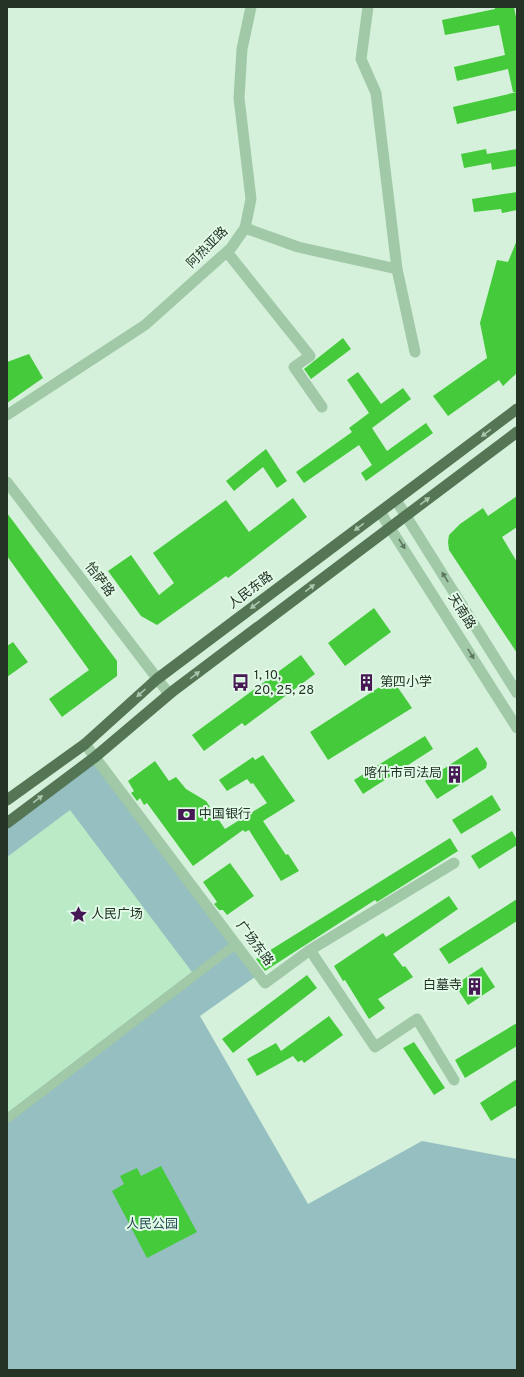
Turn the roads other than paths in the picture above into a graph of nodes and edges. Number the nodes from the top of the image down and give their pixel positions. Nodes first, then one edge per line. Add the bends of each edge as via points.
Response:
1 (251, 7) edge
2 (368, 7) edge
3 (245, 228) junction
4 (227, 252) junction
5 (397, 269) junction
6 (415, 352) dead end
7 (322, 407) dead end
8 (517, 409) edge
9 (7, 415) edge
10 (517, 432) edge
11 (7, 482) edge
12 (396, 500) junction
13 (380, 512) junction
14 (406, 516) junction
15 (391, 527) junction
16 (158, 678) junction
17 (517, 693) edge
18 (169, 694) junction
19 (517, 728) edge
20 (85, 744) junction
21 (95, 757) junction
22 (7, 800) edge
23 (7, 823) edge
24 (454, 862) dead end
25 (236, 944) junction
26 (310, 950) junction
27 (454, 1080) dead end
28 (7, 1119) edge

1 - 3 street, 阿热亚路 via 242,49 239,98 251,198
2 - 5 street via 361,59 376,93
3 - 4 street, 阿热亚路
3 - 5 street via 298,247
4 - 7 street via 310,356 294,367
4 - 9 street, 阿热亚路 via 145,325
5 - 6 street
8 -> 12 main road, 人民东路
14 -> 10 main road
11 - 16 street, 恰萨路
12 - 13 main road, 人民东路
12 - 14 street, 天南路
13 - 15 street, 天南路
13 -> 16 main road, 人民东路
14 - 15 main road
17 -> 14 street, 天南路
18 -> 15 main road
15 -> 19 street, 天南路
16 - 18 street, 恰萨路
16 -> 20 main road, 人民东路
18 - 21 main road
20 - 21 street, 广场东路
20 - 22 main road, 人民东路
23 -> 21 main road
21 - 25 street, 广场东路
24 - 26 street, 广场东路
25 - 26 street, 广场东路 via 265,983
25 - 28 street
26 - 27 street via 375,1047 417,1019

